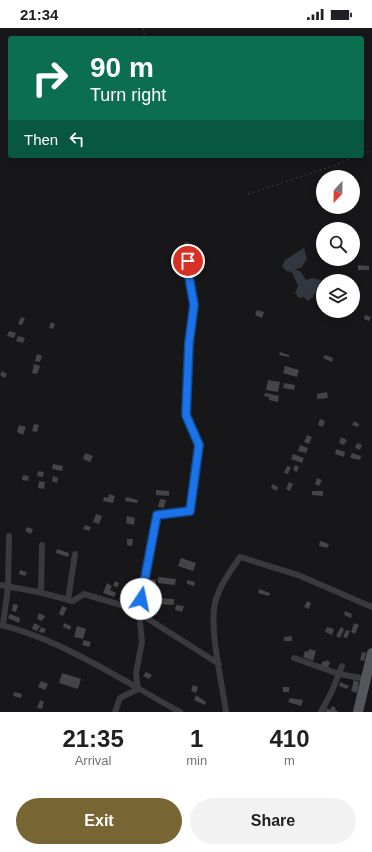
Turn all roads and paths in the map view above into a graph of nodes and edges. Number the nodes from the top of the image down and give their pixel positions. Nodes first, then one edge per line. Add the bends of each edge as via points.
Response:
1 (352, 158) edge
2 (248, 194) dead end
3 (187, 245) dead end
4 (10, 536) dead end
5 (42, 545) dead end
6 (75, 554) dead end
7 (0, 585) edge
8 (8, 587) junction
9 (41, 593) junction
10 (68, 600) junction
11 (372, 607) edge
12 (139, 613) junction
13 (1, 625) edge
14 (372, 653) edge
15 (294, 658) dead end
16 (219, 664) junction
17 (342, 666) dead end
18 (339, 674) junction
19 (366, 679) junction
20 (138, 689) junction
21 (115, 712) edge
22 (180, 712) edge
23 (226, 712) edge
24 (321, 712) edge
25 (358, 712) edge

1 - 2 path
3 - 12 street via 194,305 189,343 186,415 199,445 190,511 157,515
4 - 8 street
5 - 9 street
6 - 10 street
7 - 8 street
8 - 9 street
8 - 13 street
9 - 10 street
10 - 12 street via 73,601 84,594 131,608
11 - 16 street via 298,575 240,557 224,581 214,608
12 - 16 street
12 - 20 street via 142,642 136,673
13 - 20 street via 15,628 68,650
14 - 19 main road
15 - 18 street
16 - 23 street
17 - 18 street
18 - 19 street
18 - 24 street
19 - 25 main road
20 - 21 street via 120,698
20 - 22 street

